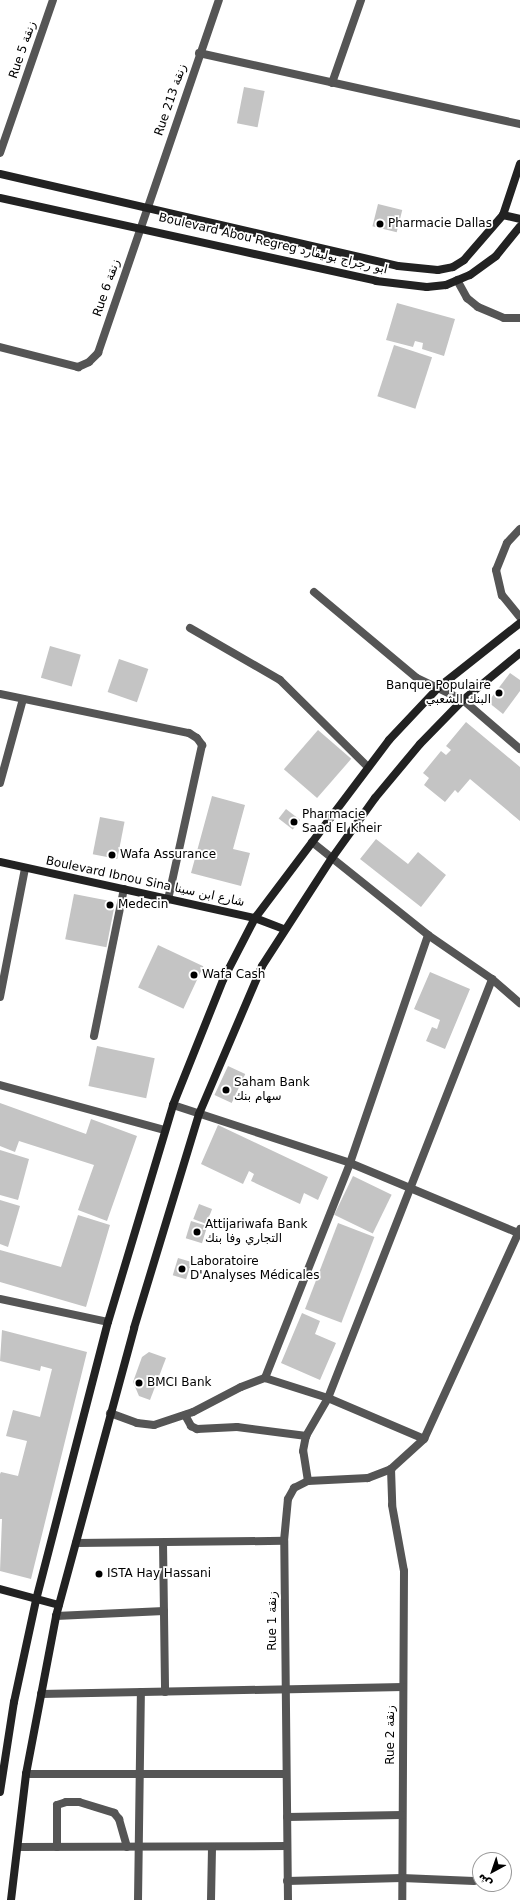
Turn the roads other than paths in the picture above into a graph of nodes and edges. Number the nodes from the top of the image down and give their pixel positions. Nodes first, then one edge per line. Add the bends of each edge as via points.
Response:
1 (53, 0) edge
2 (219, 0) edge
3 (360, 0) edge
4 (199, 53) junction
5 (332, 83) junction
6 (520, 124) edge
7 (0, 153) edge
8 (520, 164) edge
9 (0, 174) edge
10 (0, 198) edge
11 (147, 208) junction
12 (503, 215) junction
13 (520, 219) edge
14 (520, 226) edge
15 (141, 227) junction
16 (458, 280) junction
17 (520, 318) edge
18 (0, 347) edge
19 (520, 529) edge
20 (314, 592) dead end
21 (520, 617) edge
22 (520, 623) edge
23 (190, 628) dead end
24 (520, 653) edge
25 (439, 687) junction
26 (0, 694) edge
27 (23, 699) junction
28 (463, 700) junction
29 (520, 749) edge
30 (368, 768) junction
31 (1, 773) edge
32 (0, 783) edge
33 (312, 842) junction
34 (332, 858) junction
35 (0, 862) edge
36 (25, 868) junction
37 (124, 890) junction
38 (168, 899) junction
39 (255, 918) junction
40 (284, 929) junction
41 (428, 936) junction
42 (492, 979) junction
43 (0, 997) edge
44 (520, 1004) edge
45 (94, 1036) dead end
46 (0, 1085) edge
47 (173, 1105) junction
48 (199, 1114) junction
49 (164, 1130) junction
50 (350, 1163) junction
51 (411, 1189) junction
52 (519, 1231) edge
53 (0, 1299) edge
54 (108, 1322) junction
55 (265, 1378) junction
56 (328, 1398) junction
57 (110, 1412) junction
58 (185, 1415) junction
59 (306, 1436) junction
60 (424, 1439) junction
61 (391, 1469) junction
62 (308, 1481) junction
63 (284, 1540) junction
64 (76, 1543) junction
65 (163, 1543) junction
66 (0, 1589) edge
67 (36, 1600) junction
68 (59, 1605) junction
69 (164, 1611) junction
70 (56, 1616) junction
71 (403, 1687) junction
72 (285, 1690) junction
73 (141, 1692) junction
74 (165, 1692) junction
75 (41, 1694) junction
76 (26, 1774) junction
77 (286, 1774) junction
78 (140, 1775) junction
79 (0, 1792) edge
80 (402, 1815) junction
81 (286, 1816) junction
82 (18, 1846) junction
83 (287, 1846) junction
84 (57, 1847) junction
85 (127, 1847) junction
86 (139, 1847) junction
87 (212, 1847) junction
88 (402, 1878) junction
89 (288, 1881) junction
90 (472, 1881) edge
91 (11, 1900) edge
92 (138, 1900) edge
93 (211, 1900) edge
94 (288, 1900) edge
95 (402, 1900) edge

1 - 7 street, Rue 5 زنقة
2 - 4 street, Rue 213 زنقة
3 - 5 street
4 - 5 street
4 - 11 street, Rue 213 زنقة
5 - 6 street
8 - 12 main road
9 - 11 main road, Boulevard Abou Regreg ابو رجراج بوليفارد
10 - 15 main road, Boulevard Abou Regreg ابو رجراج بوليفارد
11 - 12 main road, Boulevard Abou Regreg ابو رجراج بوليفارد via 398,266 438,270 453,267 464,260
11 - 15 street, Rue 6 زنقة
12 - 13 main road
14 - 16 main road, Boulevard Abou Regreg ابو رجراج بوليفارد via 496,256 470,275
15 - 16 main road, Boulevard Abou Regreg ابو رجراج بوليفارد via 376,281 427,287 446,285
15 - 18 street, Rue 6 زنقة via 98,353 90,362 78,367
16 - 17 street via 467,298 478,307 504,318
19 - 21 street via 507,543 496,570 502,595
20 - 25 street via 417,678
22 - 25 main road
23 - 30 street via 280,680
24 - 28 main road
25 - 28 street
25 - 30 main road via 389,740
26 - 27 street
27 - 31 street
27 - 38 street via 189,733 197,738 202,745
28 - 29 street
28 - 34 main road via 420,744 375,798
30 - 33 main road
31 - 32 street
33 - 34 street
33 - 39 main road
34 - 40 main road
34 - 41 street
35 - 36 main road, Boulevard Ibnou Sina شارع ابن سينا
36 - 37 main road, Boulevard Ibnou Sina شارع ابن سينا
36 - 43 street
37 - 38 main road, Boulevard Ibnou Sina شارع ابن سينا
37 - 45 street
38 - 39 main road, Boulevard Ibnou Sina شارع ابن سينا
39 - 40 main road, Boulevard Ibnou Sina شارع ابن سينا
39 - 47 main road via 223,980
40 - 48 main road via 262,966
41 - 42 street
41 - 50 street
42 - 44 street
42 - 51 street
46 - 49 street
47 - 48 street
47 - 49 main road
48 - 50 street
48 - 57 main road
49 - 54 main road
50 - 51 street
50 - 55 street
51 - 52 street
51 - 56 street
52 - 60 street
53 - 54 street
54 - 67 main road
55 - 56 street
55 - 58 street
56 - 59 street
56 - 60 street
57 - 58 street via 138,1423 154,1425
57 - 64 main road
58 - 59 street via 191,1426 197,1430 237,1427
59 - 62 street via 303,1451
60 - 61 street
61 - 62 street via 368,1478
61 - 71 street, Rue 2 زنقة via 392,1505 404,1571
62 - 63 street, Rue 1 زنقة via 294,1488 288,1498
63 - 65 street
63 - 72 street, Rue 1 زنقة
64 - 65 street
64 - 68 main road
65 - 69 street
66 - 67 main road
67 - 68 main road
67 - 79 main road via 14,1702
68 - 70 main road
69 - 70 street
69 - 74 street
70 - 75 main road
71 - 72 street
71 - 80 street, Rue 2 زنقة
72 - 74 street
72 - 77 street, Rue 1 زنقة
73 - 74 street
73 - 75 street
73 - 78 street
75 - 76 main road
76 - 78 street
76 - 82 main road
77 - 78 street
77 - 81 street, Rue 1 زنقة
78 - 86 street
80 - 81 street
80 - 88 street, Rue 2 زنقة
81 - 83 street, Rue 1 زنقة
82 - 84 street
82 - 91 main road
83 - 87 street
83 - 89 street, Rue 1 زنقة
84 - 85 street
84 - 85 street via 57,1806 66,1802 79,1802 114,1813 119,1819
85 - 86 street
86 - 87 street
86 - 92 street
87 - 93 street
88 - 89 street
88 - 90 street
88 - 95 street, Rue 2 زنقة
89 - 94 street, Rue 1 زنقة

